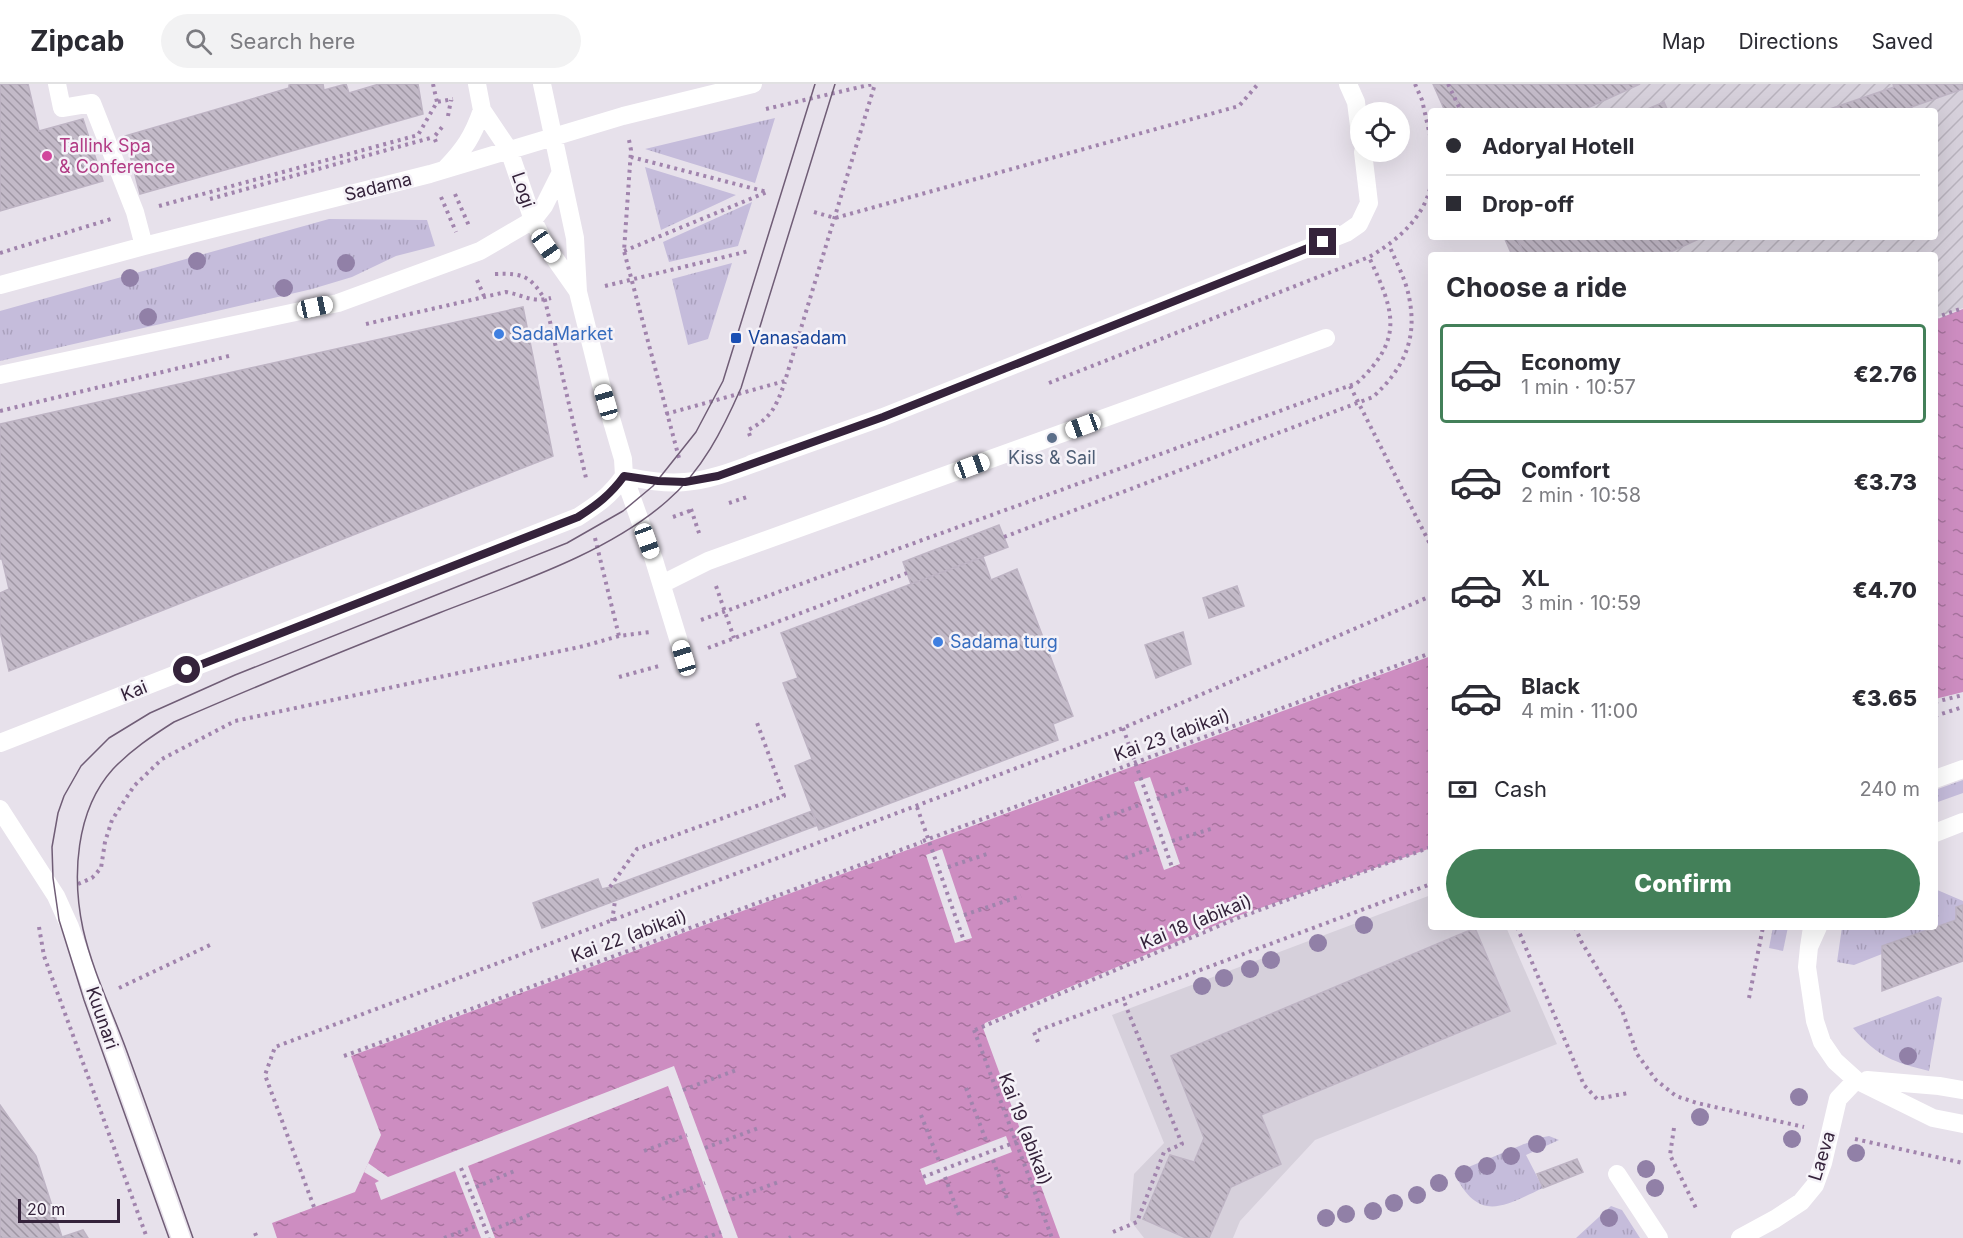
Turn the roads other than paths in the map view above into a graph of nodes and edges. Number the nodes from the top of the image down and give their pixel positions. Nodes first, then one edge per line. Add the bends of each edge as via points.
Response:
1 (57, 84) edge
2 (542, 84) edge
3 (753, 84) edge
4 (1348, 84) edge
5 (480, 96) edge
6 (1356, 102) edge
7 (552, 137) junction
8 (509, 150) junction
9 (1364, 162) edge
10 (437, 172) junction
11 (560, 174) junction
12 (533, 220) junction
13 (144, 246) junction
14 (1244, 275) dead end
15 (0, 285) edge
16 (578, 292) junction
17 (1326, 338) dead end
18 (0, 375) edge
19 (751, 464) junction
20 (624, 476) junction
21 (662, 584) junction
22 (684, 658) dead end
23 (0, 744) edge
24 (1963, 769) edge
25 (1938, 778) edge
26 (0, 809) edge
27 (1963, 822) edge
28 (1938, 832) edge
29 (1812, 930) edge
30 (1817, 930) edge
31 (1809, 947) junction
32 (1856, 1080) junction
33 (1963, 1090) edge
34 (1963, 1124) edge
35 (1617, 1174) dead end
36 (181, 1238) edge
37 (1659, 1238) edge
38 (1740, 1238) edge

1 - 13 street via 62,108 92,103 135,212
2 - 7 street, Logi
3 - 7 street, Sadama
4 - 6 street
5 - 8 street, Logi
5 - 10 street via 475,129 464,149
7 - 8 street, Sadama
7 - 11 street, Logi
8 - 10 street, Sadama
8 - 12 street, Logi
9 - 19 street via 1369,203 1359,224 1346,233 883,417
10 - 13 street, Sadama
11 - 12 street
11 - 16 street, Logi via 574,238
12 - 16 street, Logi
12 - 18 street via 474,254 338,303
13 - 15 street, Sadama
14 - 19 street
16 - 20 street, Logi via 623,459
17 - 21 street via 708,561
19 - 20 street via 685,482
20 - 21 street, Logi
20 - 23 street, Kai via 602,502 578,517
21 - 22 street, Logi
24 - 25 street
26 - 36 street, Kuunari via 56,896 70,927
27 - 28 street
29 - 31 street
30 - 31 street
31 - 32 street via 1815,1021 1822,1042
32 - 33 street
32 - 34 street via 1933,1118
32 - 38 street, Laeva via 1838,1099 1815,1185 1801,1202
35 - 37 street

